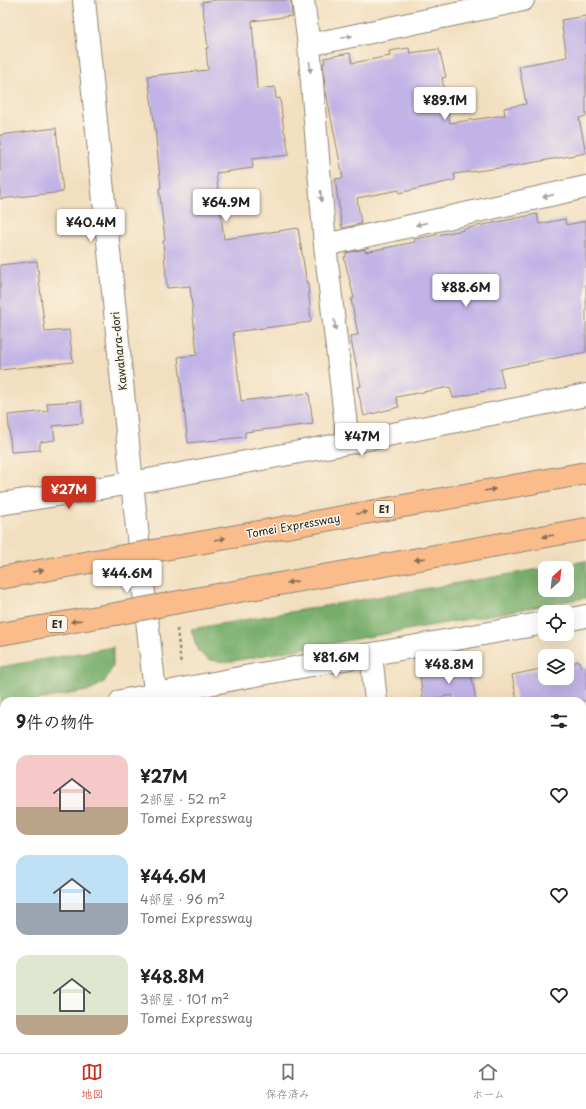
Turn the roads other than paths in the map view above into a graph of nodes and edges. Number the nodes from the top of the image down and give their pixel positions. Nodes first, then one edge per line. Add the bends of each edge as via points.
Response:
1 (84, 0) edge
2 (303, 0) edge
3 (523, 0) edge
4 (308, 45) junction
5 (586, 187) edge
6 (325, 245) junction
7 (586, 395) edge
8 (348, 443) junction
9 (586, 473) edge
10 (132, 483) junction
11 (0, 504) edge
12 (586, 529) edge
13 (0, 578) edge
14 (586, 616) edge
15 (574, 619) edge
16 (538, 624) edge
17 (0, 634) edge
18 (371, 654) junction
19 (156, 697) edge
20 (160, 697) edge
21 (376, 697) edge

1 - 10 street, Kawahara-dori
2 - 4 street
4 -> 3 street
4 -> 6 street
5 -> 6 street
6 -> 8 street
7 - 8 street
8 - 10 street
13 -> 9 highway, Tomei Expressway / E1, bridge
10 - 11 street
10 - 19 street, Kawahara-dori
12 -> 17 highway, E1, bridge
14 - 15 street
16 - 18 street
18 - 20 street via 250,676
18 - 21 street

